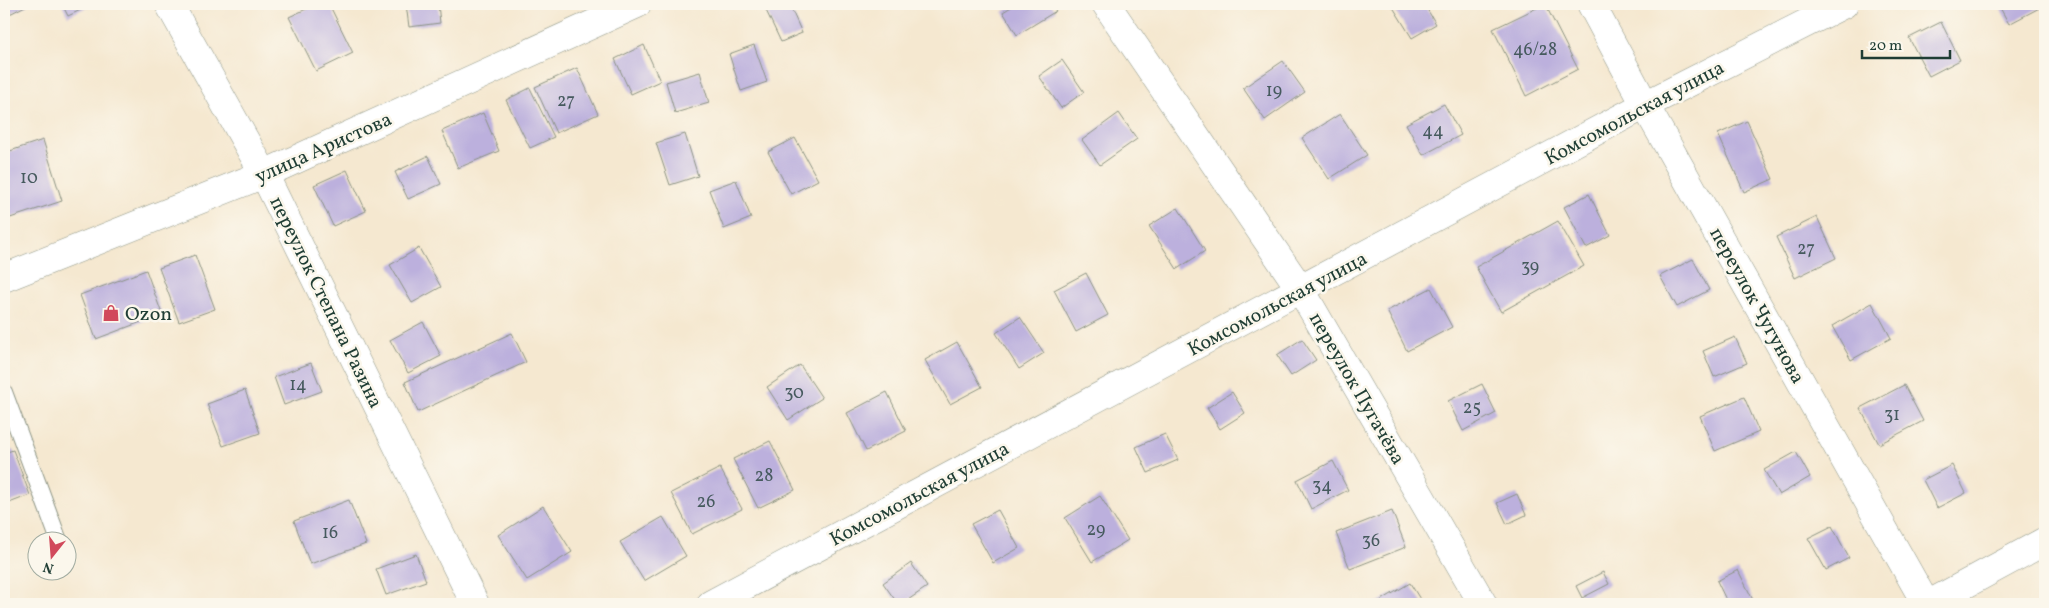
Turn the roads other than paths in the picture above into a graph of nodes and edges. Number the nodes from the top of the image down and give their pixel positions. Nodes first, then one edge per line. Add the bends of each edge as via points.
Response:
1 (169, 4) edge
2 (637, 4) edge
3 (1106, 4) edge
4 (1591, 4) edge
5 (1844, 4) edge
6 (1645, 105) junction
7 (264, 174) junction
8 (4, 278) edge
9 (1301, 290) junction
10 (4, 392) edge
11 (55, 530) edge
12 (2045, 541) edge
13 (475, 604) edge
14 (711, 604) edge
15 (1484, 604) edge
16 (1928, 604) edge

1 - 7 street, переулок Степана Разина
2 - 7 street, улица Аристова
3 - 9 street, переулок Пугачёва
4 - 6 street, переулок Чугунова
5 - 6 street, Комсомольская улица
6 - 9 street, Комсомольская улица
6 - 16 street, переулок Чугунова
7 - 8 street, улица Аристова
7 - 13 street, переулок Степана Разина
9 - 14 street, Комсомольская улица
9 - 15 street, переулок Пугачёва
10 - 11 lane
12 - 16 street

